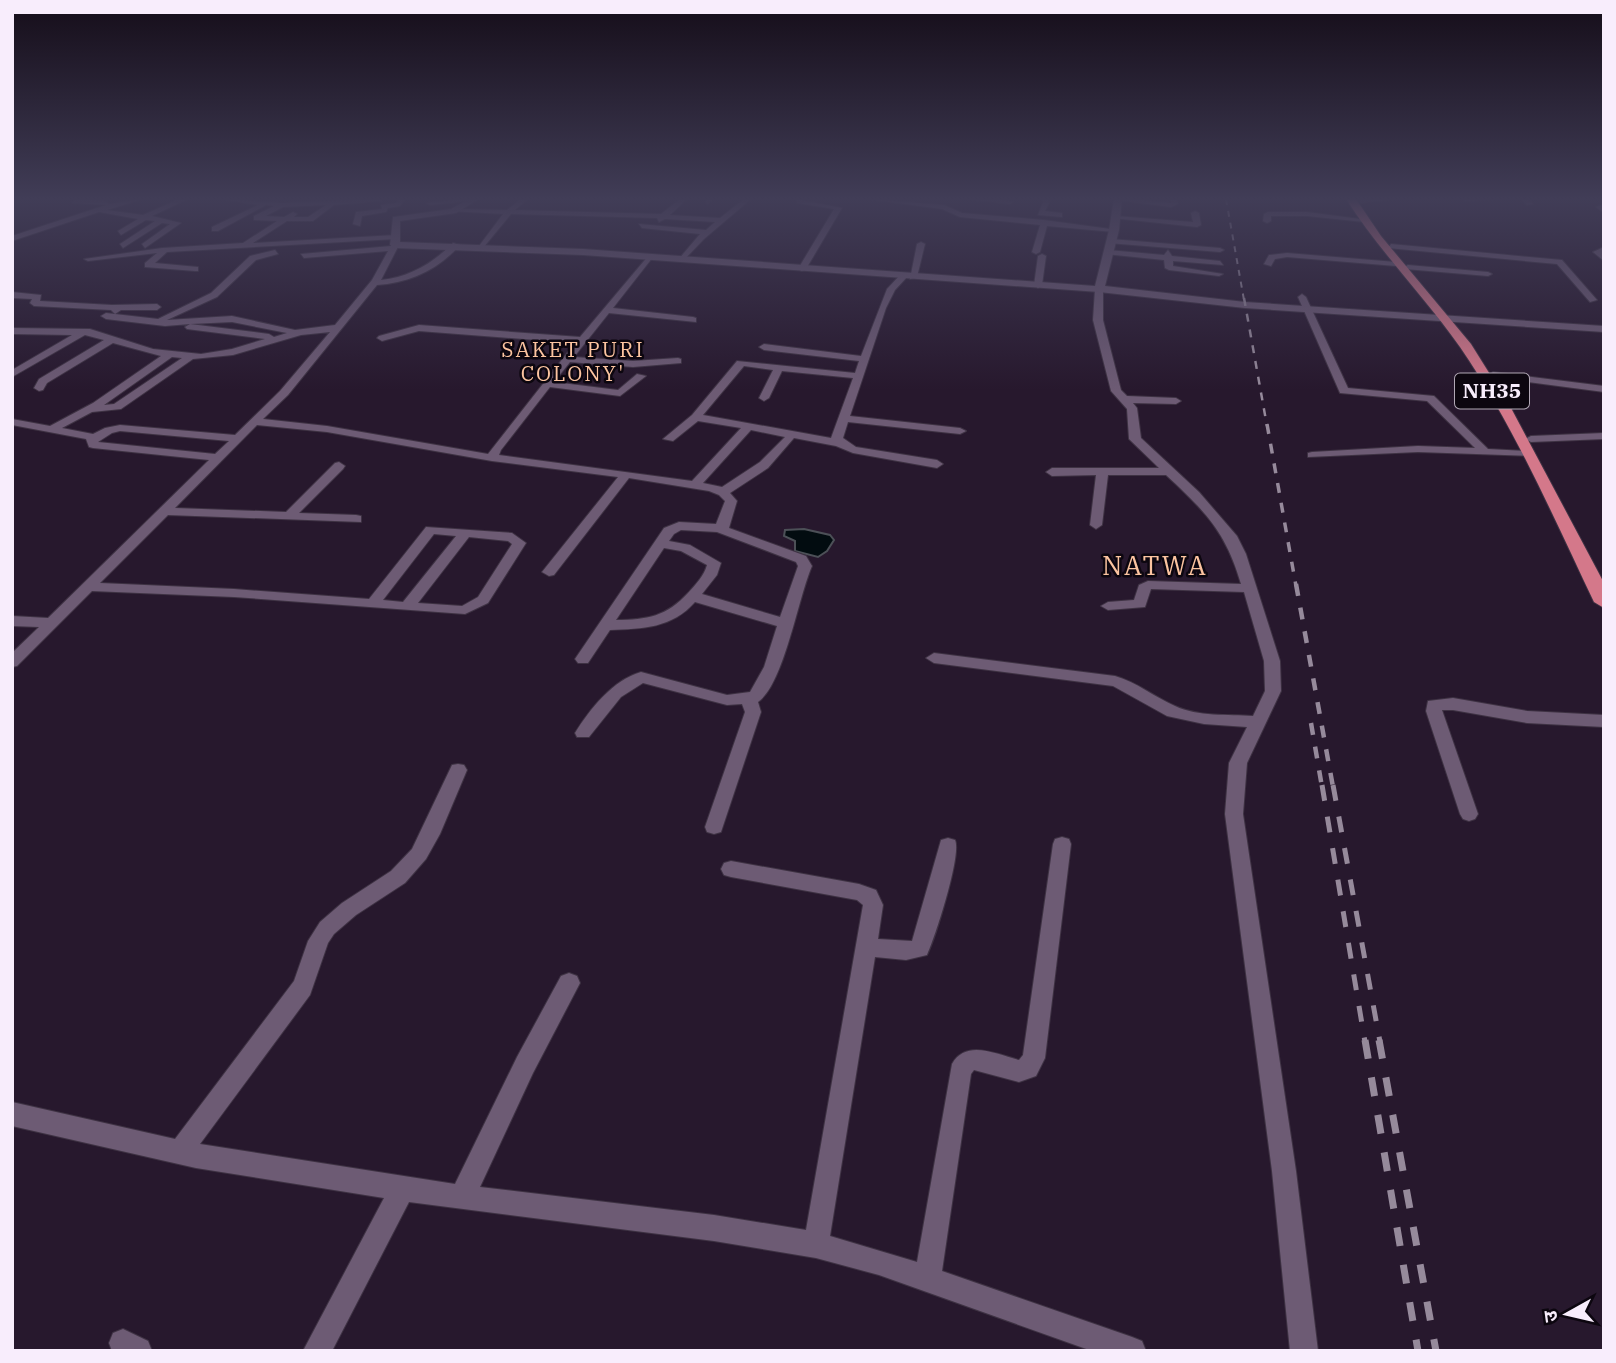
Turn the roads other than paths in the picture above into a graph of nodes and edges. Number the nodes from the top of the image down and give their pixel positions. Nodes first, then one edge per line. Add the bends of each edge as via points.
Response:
1 (151, 263) edge
2 (248, 263) edge
3 (385, 263) edge
4 (436, 263) edge
5 (644, 263) edge
6 (717, 263) edge
7 (806, 263) edge
8 (914, 263) edge
9 (1039, 263) edge
10 (1105, 263) edge
11 (1168, 263) edge
12 (1216, 263) edge
13 (1220, 263) dead end
14 (1371, 263) edge
15 (1400, 263) edge
16 (1560, 263) edge
17 (1402, 265) junction
18 (802, 269) junction
19 (195, 270) dead end
20 (1219, 274) dead end
21 (1488, 274) dead end
22 (909, 277) junction
23 (374, 283) junction
24 (1038, 285) junction
25 (1099, 289) junction
26 (12, 295) edge
27 (1303, 298) dead end
28 (1593, 300) dead end
29 (114, 307) junction
30 (157, 307) dead end
31 (1309, 309) junction
32 (605, 310) junction
33 (422, 315) dead end
34 (106, 316) junction
35 (1448, 317) junction
36 (694, 320) dead end
37 (156, 321) junction
38 (184, 321) junction
39 (336, 328) junction
40 (419, 328) junction
41 (1604, 329) edge
42 (12, 331) edge
43 (81, 331) junction
44 (300, 332) junction
45 (278, 338) junction
46 (382, 338) dead end
47 (112, 339) junction
48 (580, 340) junction
49 (764, 347) dead end
50 (169, 355) junction
51 (190, 357) junction
52 (566, 359) junction
53 (865, 359) junction
54 (678, 361) dead end
55 (779, 367) junction
56 (12, 374) edge
57 (1493, 375) junction
58 (642, 376) dead end
59 (858, 376) junction
60 (547, 384) junction
61 (39, 388) dead end
62 (1604, 389) edge
63 (764, 398) dead end
64 (1122, 399) junction
65 (1176, 401) dead end
66 (90, 409) junction
67 (696, 417) junction
68 (843, 418) junction
69 (12, 422) edge
70 (256, 422) junction
71 (747, 428) junction
72 (52, 429) junction
73 (960, 431) dead end
74 (1604, 436) edge
75 (93, 439) junction
76 (239, 439) junction
77 (669, 439) dead end
78 (789, 439) dead end
79 (1531, 439) junction
80 (839, 443) junction
81 (1485, 452) junction
82 (1527, 454) junction
83 (1312, 455) dead end
84 (219, 458) junction
85 (492, 458) junction
86 (937, 464) dead end
87 (338, 466) dead end
88 (1102, 471) junction
89 (1169, 471) junction
90 (1052, 472) dead end
91 (626, 474) junction
92 (696, 484) junction
93 (723, 492) junction
94 (164, 511) junction
95 (289, 516) junction
96 (356, 519) dead end
97 (1096, 525) dead end
98 (721, 528) junction
99 (466, 531) junction
100 (660, 543) junction
101 (549, 572) dead end
102 (1604, 576) edge
103 (89, 587) junction
104 (1250, 588) junction
105 (692, 596) junction
106 (1604, 602) edge
107 (373, 604) junction
108 (1108, 606) dead end
109 (407, 607) junction
110 (12, 621) edge
111 (51, 623) junction
112 (786, 624) junction
113 (607, 625) junction
114 (934, 658) dead end
115 (583, 659) dead end
116 (12, 662) edge
117 (749, 700) junction
118 (1604, 721) edge
119 (1256, 722) junction
120 (583, 733) dead end
121 (458, 770) dead end
122 (1469, 814) dead end
123 (714, 827) dead end
124 (1062, 844) dead end
125 (948, 845) dead end
126 (731, 869) dead end
127 (867, 947) junction
128 (569, 983) dead end
129 (12, 1114) edge
130 (180, 1152) junction
131 (404, 1188) junction
132 (463, 1197) junction
133 (816, 1245) junction
134 (927, 1279) junction
135 (317, 1351) edge
136 (1132, 1351) edge
137 (1304, 1351) edge

1 - 19 street via 148,265
2 - 37 street via 214,295
3 - 23 street
4 - 23 street via 395,281
5 - 32 street
6 - 18 street
7 - 18 street
8 - 22 street
9 - 24 street
10 - 25 street
11 - 20 street via 1172,269
12 - 13 street
14 - 17 street
15 - 17 highway, NH35
16 - 28 street
17 - 21 street
17 - 35 highway, NH35
18 - 22 street
22 - 24 street
22 - 53 street via 887,295
23 - 39 street
24 - 25 street
25 - 31 street
25 - 64 street via 1098,320
26 - 29 street via 38,297 34,303
27 - 31 street
29 - 30 street
29 - 34 street via 117,309
31 - 35 street
31 - 81 street via 1344,390 1430,398
32 - 36 street
32 - 48 street
33 - 40 street via 425,323
34 - 37 street
34 - 43 street
35 - 41 street
35 - 57 highway, NH35
35 - 82 highway, NH35
37 - 38 street
38 - 44 street via 232,319
38 - 45 street via 184,326
39 - 44 street
39 - 70 street
40 - 46 street
40 - 48 street
42 - 43 street
43 - 47 street
43 - 56 street
44 - 45 street
45 - 51 street via 223,355
47 - 50 street
47 - 61 street via 43,381
48 - 52 street
49 - 53 street
50 - 51 street
50 - 66 street
51 - 66 street via 117,407
52 - 54 street via 633,364
52 - 60 street
53 - 59 street
55 - 59 street
55 - 63 street
55 - 67 street via 741,363
57 - 62 street
57 - 79 highway, NH35
58 - 60 street via 620,393
59 - 68 street
60 - 85 street
64 - 65 street
64 - 89 street via 1132,408 1135,439
66 - 72 street
67 - 71 street
67 - 77 street
68 - 73 street
68 - 80 street
69 - 72 street
70 - 76 street
70 - 85 street via 339,430
71 - 80 street
71 - 92 street
72 - 75 street
74 - 79 street
75 - 76 street via 120,428
75 - 84 street via 93,444
76 - 84 street
78 - 93 street via 764,465
79 - 102 highway, NH35
80 - 86 street via 853,450
81 - 82 street
81 - 83 street via 1398,449
82 - 106 highway, NH35
84 - 94 street
85 - 91 street
87 - 95 street
88 - 89 street
88 - 90 street
88 - 97 street
89 - 104 street via 1230,536
91 - 92 street
91 - 101 street
92 - 93 street
93 - 98 street via 731,501
94 - 95 street
94 - 103 street
95 - 96 street
98 - 100 street via 673,528
98 - 112 street via 738,539 804,562
99 - 107 street via 431,530
99 - 109 street
99 - 109 street via 512,537 519,543 483,600 465,610
100 - 105 street via 685,548 714,563
100 - 113 street
103 - 107 street
103 - 111 street
104 - 108 street via 1149,585 1140,604
104 - 119 street via 1274,676 1273,691
105 - 112 street
105 - 113 street via 666,620
107 - 109 street
110 - 111 street
111 - 116 street
112 - 117 street via 760,691
113 - 115 street
114 - 119 street via 1115,681 1171,711
117 - 120 street via 727,700 641,677 615,693
117 - 123 street via 753,712
118 - 122 street via 1434,705
119 - 137 street via 1238,763 1234,814
121 - 130 street via 420,854 389,886 326,929 302,988
124 - 134 street via 1034,1058 1028,1068 1019,1071 972,1059 960,1072
125 - 127 street via 920,949
126 - 127 street via 829,884 869,896 873,916
127 - 133 street
128 - 132 street
129 - 130 street
130 - 131 street
131 - 132 street
131 - 135 street
132 - 133 street
133 - 134 street
134 - 136 street

